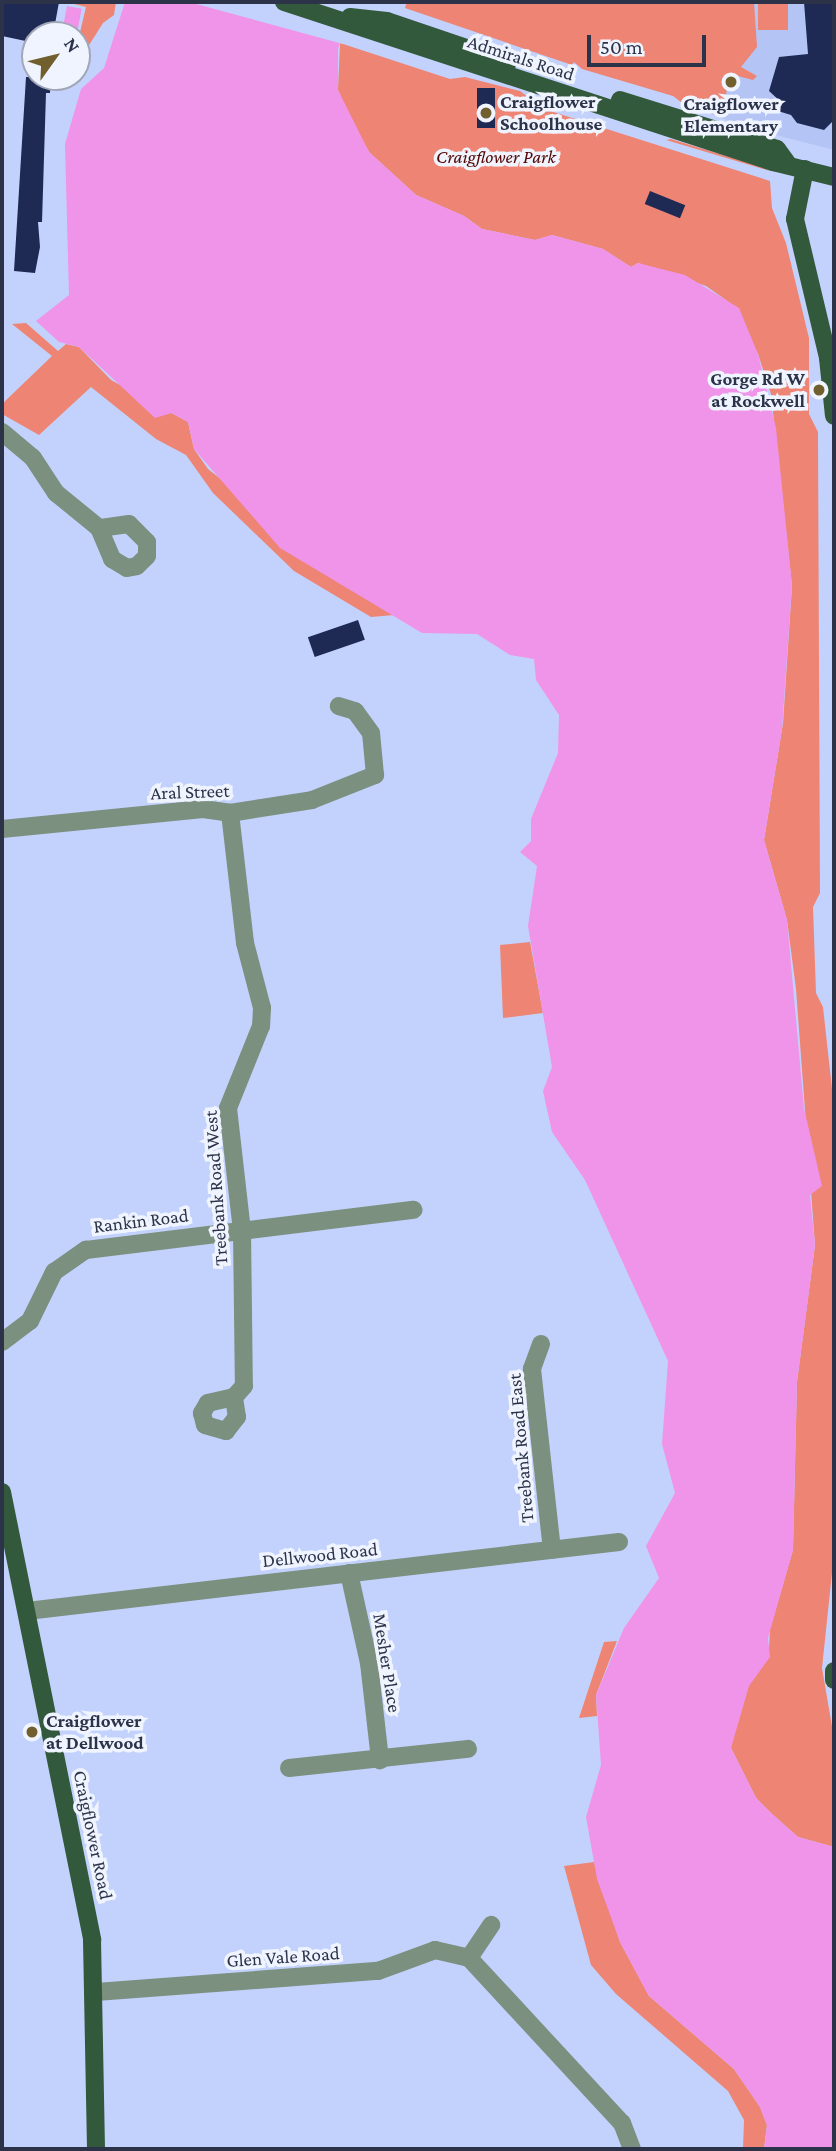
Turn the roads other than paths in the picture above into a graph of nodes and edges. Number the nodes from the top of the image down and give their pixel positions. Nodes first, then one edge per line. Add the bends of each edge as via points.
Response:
1 (284, 2) edge
2 (805, 169) junction
3 (834, 177) edge
4 (834, 416) edge
5 (2, 432) edge
6 (99, 528) dead end
7 (339, 706) dead end
8 (230, 813) junction
9 (2, 828) edge
10 (414, 1210) dead end
11 (242, 1231) junction
12 (2, 1342) edge
13 (541, 1345) dead end
14 (234, 1397) dead end
15 (2, 1492) edge
16 (619, 1542) dead end
17 (552, 1549) junction
18 (349, 1573) junction
19 (27, 1611) junction
20 (834, 1671) edge
21 (834, 1680) edge
22 (468, 1749) dead end
23 (380, 1760) junction
24 (289, 1768) dead end
25 (491, 1926) dead end
26 (469, 1958) junction
27 (96, 1992) junction
28 (96, 2149) edge
29 (632, 2149) edge

1 - 2 main road, Admirals Road via 385,28
2 - 3 main road, Admirals Road
2 - 4 main road via 794,219 828,358
5 - 6 street via 33,458 56,493
7 - 8 street, Aral Street via 355,711 371,733 375,775 312,800
8 - 9 street, Aral Street via 202,809
8 - 11 street, Treebank Road West via 245,943 262,1008 261,1026 228,1108
10 - 11 street, Rankin Road
11 - 12 street, Rankin Road via 77,1253 54,1272 25,1327
11 - 14 street, Treebank Road West via 244,1386
13 - 17 street, Treebank Road East via 532,1368
15 - 19 main road, Craigflower Road
16 - 17 street, Dellwood Road
17 - 18 street, Dellwood Road
18 - 19 street, Dellwood Road
18 - 23 street, Mesher Place via 369,1663
19 - 27 main road, Craigflower Road via 93,1940
20 - 21 main road
22 - 23 street
23 - 24 street
25 - 26 street
26 - 27 street, Glen Vale Road via 435,1950 379,1971
26 - 29 street via 622,2123
27 - 28 main road, Craigflower Road

